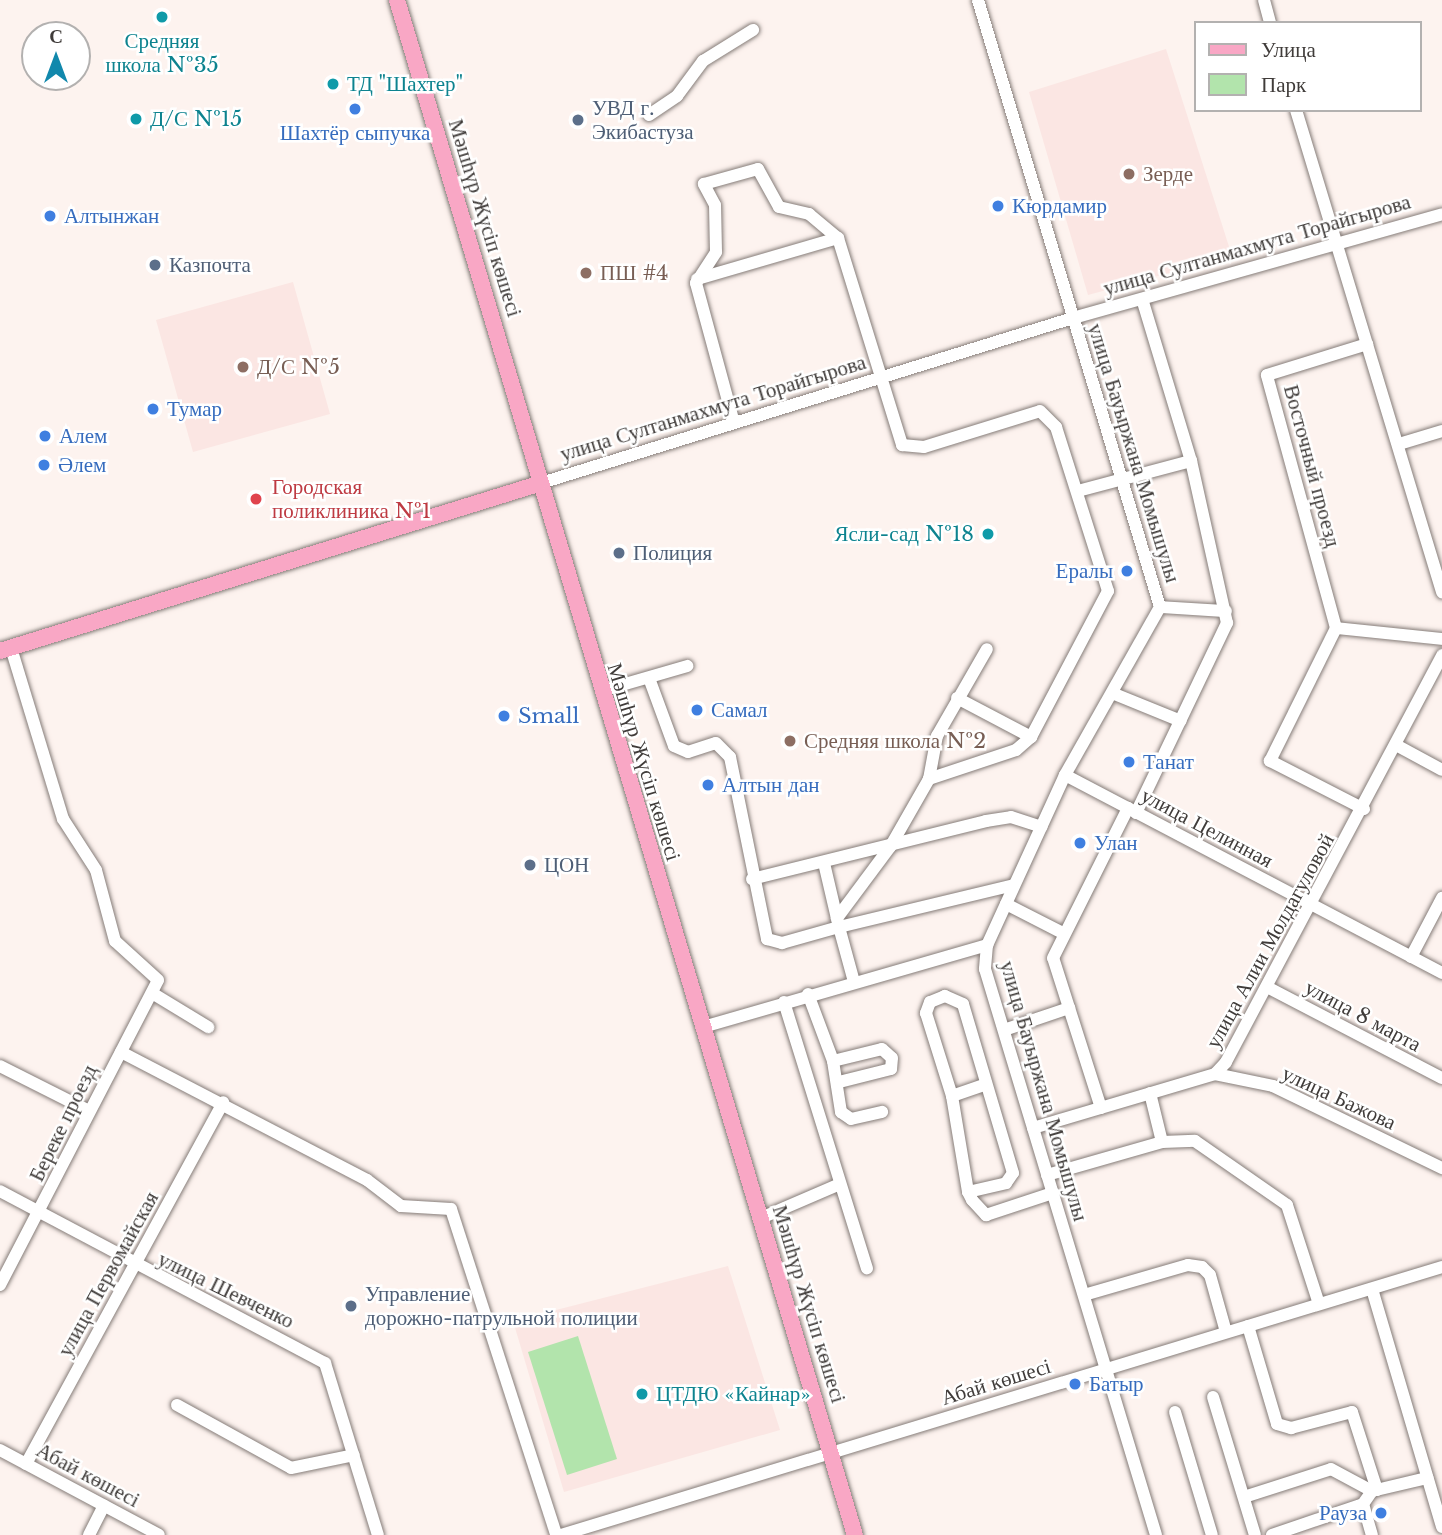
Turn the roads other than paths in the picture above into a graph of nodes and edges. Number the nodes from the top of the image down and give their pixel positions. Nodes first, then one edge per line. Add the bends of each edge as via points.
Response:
1 (397, 0) edge
2 (978, 0) edge
3 (1264, 0) edge
4 (1269, 21) edge
5 (753, 30) dead end
6 (1297, 112) edge
7 (649, 115) dead end
8 (1442, 214) edge
9 (838, 238) junction
10 (1335, 246) junction
11 (697, 279) junction
12 (1142, 299) junction
13 (1073, 318) junction
14 (1367, 344) junction
15 (880, 378) junction
16 (734, 423) junction
17 (1442, 431) edge
18 (1399, 444) junction
19 (1191, 461) junction
20 (1121, 480) junction
21 (538, 484) junction
22 (1078, 491) junction
23 (1442, 592) edge
24 (1160, 607) junction
25 (1226, 611) junction
26 (1336, 628) junction
27 (1442, 639) edge
28 (3, 648) edge
29 (987, 649) dead end
30 (1442, 655) edge
31 (687, 666) dead end
32 (649, 678) junction
33 (601, 691) junction
34 (1112, 692) junction
35 (957, 698) junction
36 (1181, 721) junction
37 (1031, 737) junction
38 (1396, 746) junction
39 (1442, 770) edge
40 (1065, 775) junction
41 (929, 779) junction
42 (1364, 809) junction
43 (1132, 811) junction
44 (1041, 827) junction
45 (890, 847) junction
46 (824, 863) junction
47 (752, 879) junction
48 (1014, 885) junction
49 (1442, 898) edge
50 (1006, 904) junction
51 (1311, 906) junction
52 (838, 922) junction
53 (1063, 933) junction
54 (987, 945) junction
55 (1411, 957) junction
56 (1442, 973) edge
57 (854, 982) junction
58 (1267, 987) junction
59 (152, 993) junction
60 (808, 994) junction
61 (784, 1002) junction
62 (1069, 1008) junction
63 (208, 1027) dead end
64 (703, 1027) junction
65 (1004, 1030) junction
66 (121, 1052) junction
67 (833, 1061) junction
68 (0, 1066) edge
69 (1215, 1074) junction
70 (1442, 1078) edge
71 (839, 1082) junction
72 (986, 1084) junction
73 (1150, 1093) junction
74 (952, 1096) junction
75 (223, 1102) junction
76 (1101, 1108) junction
77 (87, 1110) junction
78 (882, 1112) dead end
79 (1033, 1128) junction
80 (1162, 1142) junction
81 (1442, 1168) edge
82 (1047, 1175) junction
83 (840, 1184) junction
84 (0, 1191) edge
85 (968, 1192) junction
86 (1053, 1193) junction
87 (39, 1212) junction
88 (761, 1218) junction
89 (134, 1266) junction
90 (1442, 1267) edge
91 (867, 1268) dead end
92 (0, 1285) edge
93 (1372, 1289) junction
94 (1084, 1295) junction
95 (1320, 1304) junction
96 (1248, 1326) junction
97 (1226, 1332) junction
98 (1106, 1369) junction
99 (1213, 1397) dead end
100 (177, 1405) dead end
101 (1175, 1412) dead end
102 (0, 1450) edge
103 (832, 1452) junction
104 (354, 1455) junction
105 (26, 1464) junction
106 (1427, 1478) junction
107 (1374, 1490) junction
108 (1244, 1497) junction
109 (1363, 1504) junction
110 (104, 1506) junction
111 (1441, 1520) edge
112 (89, 1535) edge
113 (159, 1535) edge
114 (378, 1535) edge
115 (558, 1535) edge
116 (855, 1535) edge
117 (1156, 1535) edge
118 (1212, 1535) edge
119 (1255, 1535) edge
120 (1272, 1535) edge
121 (1371, 1535) edge

1 - 21 main road, Мәшһүр Жүсіп көшесі
2 - 13 street, улица Бауыржана Момышулы
3 - 4 street
5 - 7 street via 704,61 677,96
6 - 10 street
8 - 10 street, улица Султанмахмута Торайгырова
9 - 11 street
9 - 11 street via 818,218 779,207 758,169 727,175 704,184 715,205 716,251
9 - 15 street
10 - 12 street, улица Султанмахмута Торайгырова
10 - 14 street
11 - 16 street
12 - 13 street, улица Султанмахмута Торайгырова
12 - 19 street
13 - 15 street, улица Султанмахмута Торайгырова
13 - 20 street, улица Бауыржана Момышулы
14 - 18 street
14 - 26 street, Восточный проезд via 1267,375
15 - 16 street, улица Султанмахмута Торайгырова
15 - 22 street via 897,438 912,448 1040,411 1056,427
16 - 21 street, улица Султанмахмута Торайгырова
17 - 18 street
18 - 23 street
19 - 20 street
19 - 25 street
20 - 22 street
20 - 24 street, улица Бауыржана Момышулы
21 - 28 main road, улица Султанмахмута Торайгырова
21 - 33 main road, Мәшһүр Жүсіп көшесі
22 - 37 street via 1108,601
24 - 25 street
24 - 34 street, улица Бауыржана Момышулы
25 - 36 street
26 - 27 street
26 - 42 street via 1270,761
28 - 59 street via 62,819 96,870 115,941 156,974
29 - 35 street
30 - 38 street, улица Алии Молдагуловой
31 - 32 street
32 - 33 street
32 - 47 street via 674,746 688,752 716,743 730,757
33 - 64 main road, Мәшһүр Жүсіп көшесі
34 - 36 street
34 - 40 street, улица Бауыржана Момышулы
35 - 37 street
35 - 41 street via 937,736
36 - 43 street
37 - 41 street via 1016,750
38 - 39 street
38 - 42 street, улица Алии Молдагуловой
40 - 43 street, улица Целинная
40 - 44 street, улица Бауыржана Момышулы
41 - 45 street
42 - 51 street, улица Алии Молдагуловой
43 - 51 street, улица Целинная
43 - 53 street
44 - 45 street via 1011,817
44 - 48 street, улица Бауыржана Момышулы
45 - 46 street
45 - 52 street
46 - 47 street
46 - 52 street
47 - 52 street via 773,943
48 - 50 street, улица Бауыржана Момышулы
48 - 52 street
49 - 55 street
50 - 53 street
50 - 54 street, улица Бауыржана Момышулы
51 - 55 street, улица Целинная
51 - 58 street, улица Алии Молдагуловой
52 - 57 street
53 - 62 street via 1053,958
54 - 57 street
54 - 65 street, улица Бауыржана Момышулы via 985,969
55 - 56 street, улица Целинная
57 - 60 street
58 - 69 street, улица Алии Молдагуловой
58 - 70 street, улица 8 марта
59 - 63 street
59 - 66 street, Береке проезд
60 - 61 street
60 - 67 street
61 - 64 street
61 - 83 street
62 - 65 street
62 - 76 street
64 - 88 main road, Мәшһүр Жүсіп көшесі
65 - 79 street, улица Бауыржана Момышулы
66 - 75 street
66 - 77 street, Береке проезд
67 - 71 street
67 - 71 street via 882,1049 891,1058 891,1069
68 - 77 street
69 - 73 street, улица Алии Молдагуловой
69 - 81 street, улица Бажова via 1273,1086
71 - 78 street via 845,1117
72 - 74 street
72 - 74 street via 963,1004 945,996 930,1002 926,1013
72 - 85 street via 1013,1172 1006,1183
73 - 76 street, улица Алии Молдагуловой
73 - 80 street
74 - 85 street
75 - 89 street, улица Первомайская
75 - 115 street via 368,1180 401,1206 451,1209
76 - 79 street, улица Алии Молдагуловой
77 - 87 street, Береке проезд via 88,1125
79 - 82 street, улица Бауыржана Момышулы
80 - 82 street
80 - 95 street via 1195,1141 1287,1205
82 - 86 street, улица Бауыржана Момышулы
83 - 88 street
83 - 91 street
84 - 87 street, улица Шевченко
85 - 86 street via 986,1215
86 - 94 street, улица Бауыржана Момышулы
87 - 89 street, улица Шевченко
87 - 92 street, Береке проезд
88 - 103 main road, Мәшһүр Жүсіп көшесі
89 - 104 street, улица Шевченко via 325,1363
89 - 105 street, улица Первомайская
90 - 93 street, Абай көшесі
93 - 95 street, Абай көшесі
93 - 106 street
94 - 97 street via 1188,1265 1202,1266
94 - 98 street, улица Бауыржана Момышулы
95 - 96 street, Абай көшесі
96 - 97 street, Абай көшесі
96 - 107 street via 1277,1424 1291,1428 1352,1412
97 - 98 street, Абай көшесі
98 - 103 street, Абай көшесі
98 - 117 street, улица Бауыржана Момышулы
99 - 108 street
100 - 104 street via 292,1468
101 - 118 street
102 - 105 street, Абай көшесі
103 - 115 street, Абай көшесі
103 - 116 main road, Мәшһүр Жүсіп көшесі
104 - 114 street
105 - 110 street, Абай көшесі
106 - 107 street
106 - 111 street
107 - 108 street via 1331,1469
107 - 109 street
108 - 119 street
109 - 120 street
109 - 121 street
110 - 112 street
110 - 113 street, Абай көшесі

